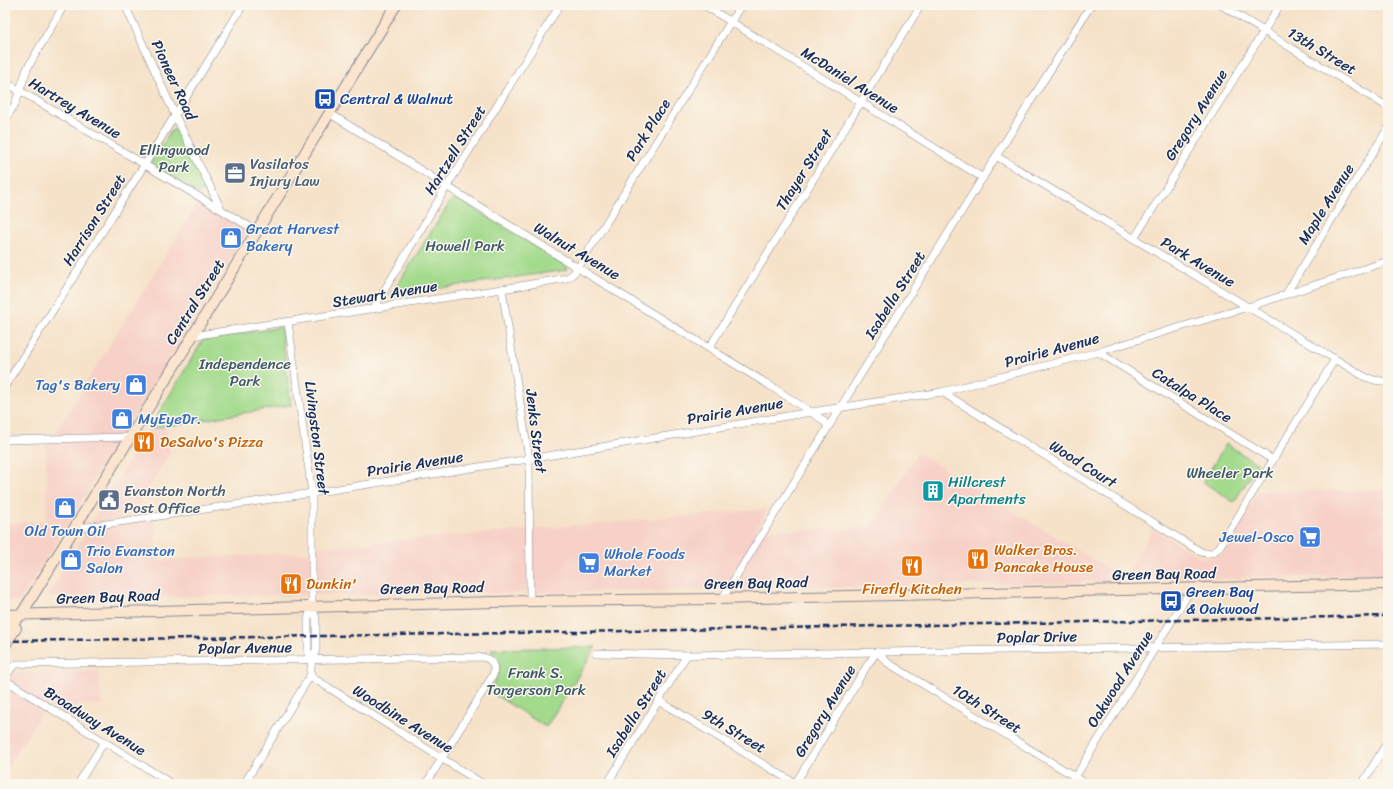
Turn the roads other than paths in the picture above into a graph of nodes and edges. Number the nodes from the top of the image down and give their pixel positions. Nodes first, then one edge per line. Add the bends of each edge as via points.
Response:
1 (64, 5) edge
2 (125, 5) edge
3 (243, 5) edge
4 (396, 5) edge
5 (560, 5) edge
6 (704, 5) edge
7 (741, 5) edge
8 (921, 5) edge
9 (1091, 5) edge
10 (1221, 5) edge
11 (1280, 5) edge
12 (731, 22) junction
13 (1264, 31) junction
14 (5, 82) edge
15 (20, 91) junction
16 (862, 103) junction
17 (1388, 107) edge
18 (329, 113) junction
19 (175, 115) junction
20 (5, 120) edge
21 (1388, 128) edge
22 (996, 156) junction
23 (145, 164) junction
24 (983, 178) junction
25 (447, 186) junction
26 (221, 209) junction
27 (257, 231) junction
28 (1134, 239) junction
29 (1388, 261) edge
30 (578, 268) junction
31 (502, 290) junction
32 (1286, 294) junction
33 (1248, 307) junction
34 (373, 309) junction
35 (288, 322) junction
36 (192, 336) junction
37 (709, 348) junction
38 (1098, 352) junction
39 (1335, 359) junction
40 (1388, 382) edge
41 (5, 386) edge
42 (942, 392) junction
43 (840, 408) junction
44 (811, 412) junction
45 (828, 428) junction
46 (130, 437) junction
47 (5, 440) edge
48 (529, 459) junction
49 (1273, 460) junction
50 (312, 493) junction
51 (73, 529) junction
52 (1388, 584) edge
53 (1192, 588) junction
54 (722, 599) junction
55 (530, 601) junction
56 (312, 606) junction
57 (5, 615) edge
58 (21, 615) junction
59 (5, 633) edge
60 (1388, 644) edge
61 (5, 645) edge
62 (1156, 648) junction
63 (877, 652) junction
64 (597, 653) dead end
65 (687, 655) junction
66 (312, 660) junction
67 (310, 676) junction
68 (5, 679) edge
69 (659, 701) junction
70 (1388, 741) edge
71 (104, 742) junction
72 (1386, 751) edge
73 (442, 759) junction
74 (1075, 777) junction
75 (78, 784) edge
76 (172, 784) edge
77 (244, 784) edge
78 (426, 784) edge
79 (483, 784) edge
80 (607, 784) edge
81 (796, 784) edge
82 (1071, 784) edge
83 (1087, 784) edge
84 (1362, 784) edge

1 - 15 street via 27,69
2 - 19 street, Pioneer Road
3 - 19 street, Harrison Street
4 - 18 main road, Central Street
5 - 25 street, Hartzell Street
6 - 12 street, McDaniel Avenue
7 - 12 street, Park Place
8 - 16 street, Thayer Street
9 - 22 street, Isabella Street
10 - 13 street, 13th Street
11 - 13 street, Gregory Avenue
12 - 16 street, McDaniel Avenue
12 - 30 street, Park Place
13 - 17 street, 13th Street
13 - 28 street, Gregory Avenue
14 - 15 street, Hartrey Avenue
15 - 20 street
15 - 23 street, Hartrey Avenue
16 - 24 street, McDaniel Avenue
16 - 37 street, Thayer Street
18 - 25 street, Walnut Avenue
18 - 27 main road, Central Street
19 - 23 street, Harrison Street
19 - 26 street, Pioneer Road
21 - 32 street, Maple Avenue
22 - 24 street, Isabella Street
22 - 28 street, Park Avenue
23 - 26 street, Hartrey Avenue
23 - 41 street, Harrison Street
24 - 43 street, Isabella Street
25 - 30 street, Walnut Avenue
25 - 34 street, Hartzell Street
26 - 27 street, Hartrey Avenue
27 - 36 main road, Central Street
28 - 33 street, Park Avenue
29 - 32 street, Prairie Avenue
30 - 31 street, Stewart Avenue via 567,278
30 - 37 street, Walnut Avenue
31 - 34 street, Stewart Avenue
31 - 48 street, Jenks Street
32 - 33 street, Prairie Avenue
33 - 38 street, Prairie Avenue
33 - 39 street, Park Avenue
34 - 35 street, Stewart Avenue
35 - 36 street, Stewart Avenue
35 - 50 street, Livingston Street
36 - 46 main road, Central Street
37 - 44 street, Walnut Avenue
38 - 42 street, Prairie Avenue
38 - 49 street, Catalpa Place
39 - 40 street, Park Avenue via 1365,377
39 - 49 street
42 - 43 street, Prairie Avenue
42 - 49 street, Wood Court via 1206,554 1216,551 1220,546
43 - 44 street, Prairie Avenue
43 - 45 street, Isabella Street
44 - 45 street, Walnut Avenue via 823,420
44 - 48 street, Prairie Avenue
45 - 54 street, Isabella Street
46 - 47 street
46 - 51 main road, Central Street
48 - 50 street, Prairie Avenue
48 - 55 street, Jenks Street
50 - 51 street, Prairie Avenue
50 - 56 street, Livingston Street
51 - 58 main road, Central Street
52 - 53 main road, Green Bay Road
53 - 54 main road, Green Bay Road
53 - 62 street, Oakwood Avenue
54 - 55 main road, Green Bay Road
55 - 56 main road, Green Bay Road
56 - 58 main road, Green Bay Road
56 - 66 street, Livingston Street via 316,618 316,650
57 - 58 main road, Green Bay Road
58 - 59 main road, Central Street
58 - 61 main road, Central Street
60 - 62 street, Poplar Drive
62 - 63 street, Poplar Drive
62 - 74 street, Oakwood Avenue
63 - 65 street, Poplar Drive
63 - 74 street, 10th Street via 888,663
63 - 81 street, Gregory Avenue
64 - 65 street
65 - 69 street, Isabella Street
66 - 67 street, Livingston Street
66 - 68 street, Poplar Avenue via 17,664 12,667
66 - 73 street, Poplar Avenue via 481,656 492,661 493,675
67 - 73 street, Woodbine Avenue
67 - 77 street, Livingston Street
68 - 71 street, Broadway Avenue
69 - 80 street, Isabella Street
69 - 81 street, 9th Street
70 - 72 street
71 - 75 street
71 - 76 street, Broadway Avenue
72 - 84 street
73 - 78 street
73 - 79 street, Woodbine Avenue
74 - 82 street, Oakwood Avenue
74 - 83 street, 10th Street

